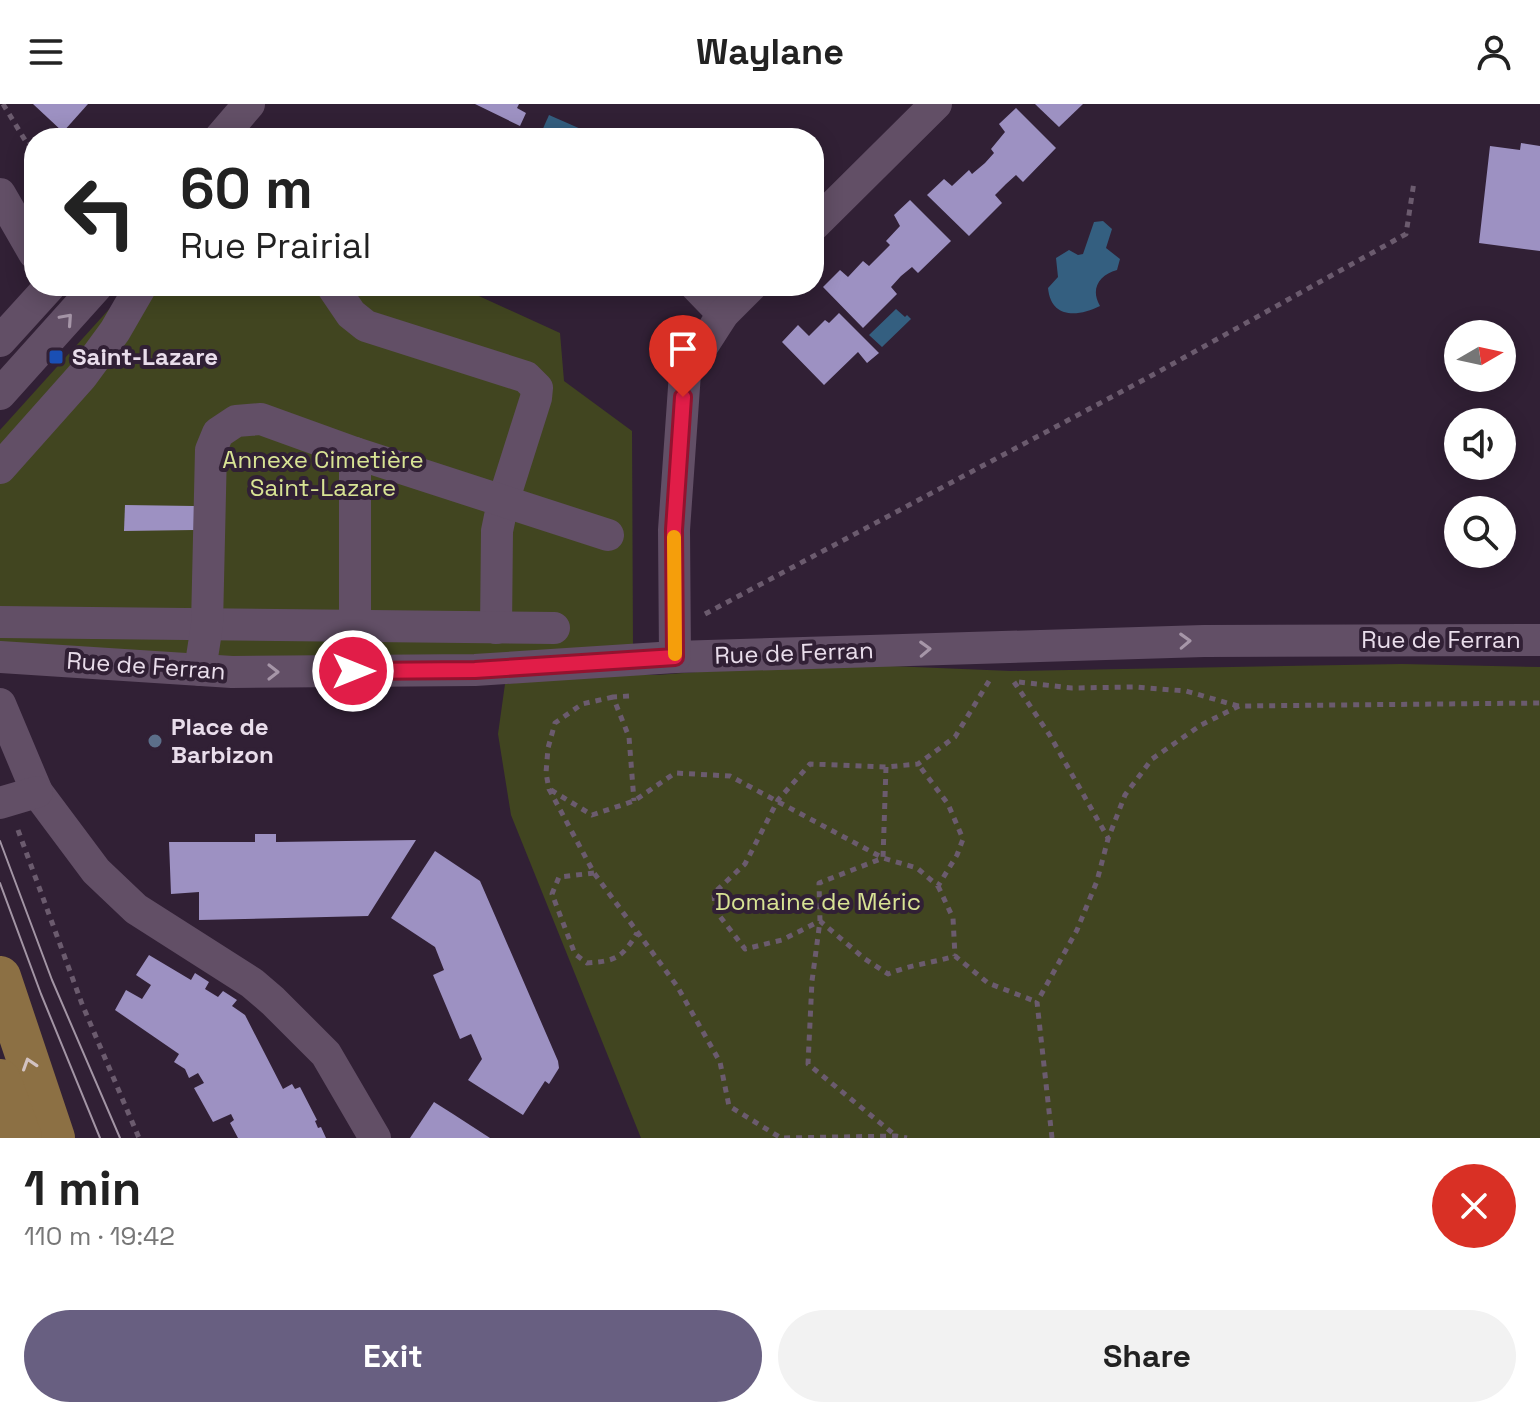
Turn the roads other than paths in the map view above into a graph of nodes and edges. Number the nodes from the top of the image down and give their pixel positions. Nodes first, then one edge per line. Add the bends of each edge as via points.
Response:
1 (249, 104) edge
2 (936, 104) edge
3 (229, 128) edge
4 (0, 194) edge
5 (824, 215) edge
6 (24, 236) edge
7 (41, 296) edge
8 (88, 296) edge
9 (135, 296) edge
10 (339, 296) edge
11 (706, 296) edge
12 (741, 296) edge
13 (723, 314) junction
14 (0, 341) edge
15 (0, 394) edge
16 (355, 453) junction
17 (0, 468) edge
18 (503, 502) junction
19 (608, 535) dead end
20 (0, 622) edge
21 (207, 625) junction
22 (355, 628) junction
23 (496, 628) junction
24 (554, 628) dead end
25 (1540, 640) edge
26 (675, 642) junction
27 (0, 657) edge
28 (200, 670) junction
29 (0, 704) edge
30 (15, 799) edge
31 (0, 977) edge
32 (0, 1080) edge
33 (21, 1138) edge
34 (54, 1138) edge
35 (375, 1138) edge

1 - 3 street
2 - 5 street
4 - 6 street
7 - 14 street
15 -> 8 street
9 - 17 street via 82,376
10 - 18 street via 366,326 533,381 536,398
11 - 13 street
12 - 13 street
13 - 26 street via 685,373 674,530
16 - 18 street
16 - 21 street via 261,419 236,421 218,433 211,450
16 - 22 street
18 - 19 street
18 - 23 street via 497,531
20 - 21 street
21 - 22 street
21 - 28 street
22 - 23 street
23 - 24 street
26 -> 25 street, Rue de Ferran
28 -> 26 street, Rue de Ferran via 475,670
27 - 28 street, Rue de Ferran
29 - 30 street
30 - 35 street via 136,909 252,983 326,1054
34 -> 31 main road
32 - 33 main road

